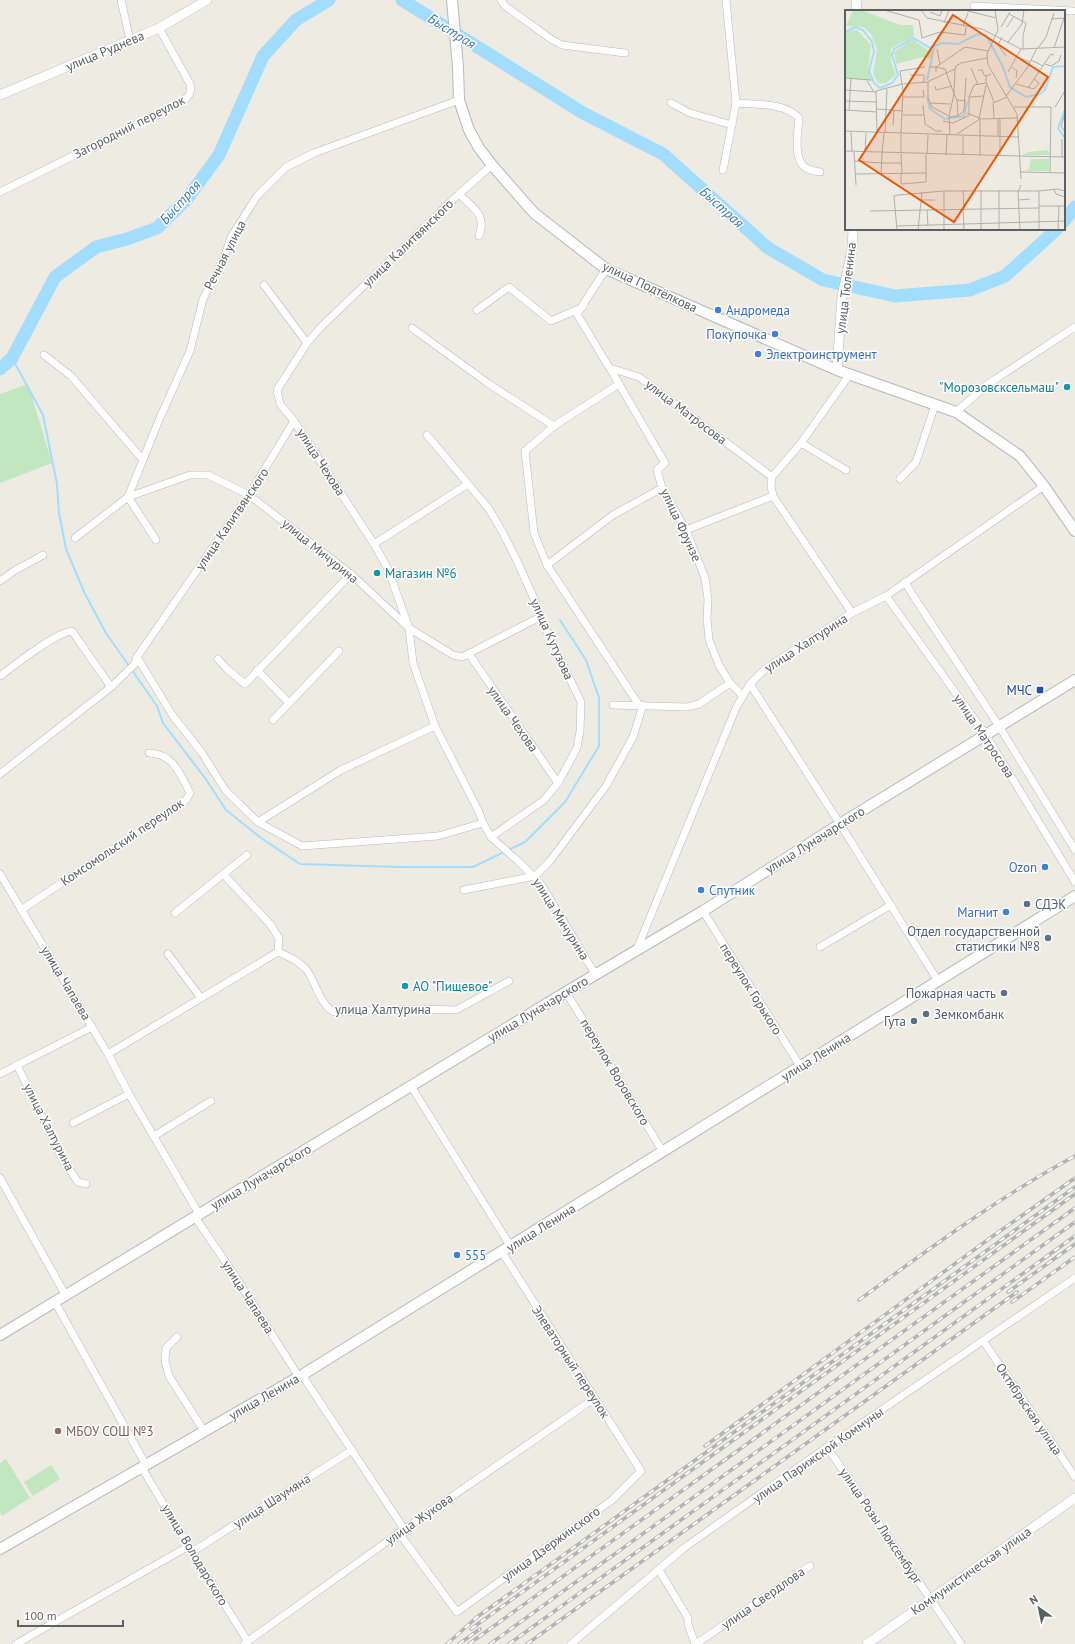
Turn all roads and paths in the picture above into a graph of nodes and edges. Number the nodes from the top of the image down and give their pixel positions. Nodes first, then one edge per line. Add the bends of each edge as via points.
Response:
1 (120, 0) edge
2 (207, 0) edge
3 (452, 0) edge
4 (501, 0) edge
5 (727, 0) edge
6 (856, 0) edge
7 (974, 6) edge
8 (857, 10) edge
9 (1052, 10) edge
10 (1065, 11) edge
11 (1072, 11) dead end
12 (159, 28) junction
13 (130, 40) junction
14 (625, 53) dead end
15 (0, 95) edge
16 (459, 100) junction
17 (671, 103) dead end
18 (736, 104) junction
19 (732, 125) junction
20 (492, 165) junction
21 (723, 170) dead end
22 (820, 172) dead end
23 (0, 192) edge
24 (459, 194) junction
25 (853, 230) edge
26 (479, 236) dead end
27 (606, 269) junction
28 (264, 285) dead end
29 (583, 307) junction
30 (477, 310) dead end
31 (1075, 326) edge
32 (412, 328) dead end
33 (307, 343) junction
34 (44, 355) dead end
35 (610, 368) junction
36 (837, 370) junction
37 (850, 374) junction
38 (619, 384) junction
39 (935, 405) junction
40 (956, 412) junction
41 (294, 421) junction
42 (554, 426) junction
43 (426, 435) dead end
44 (801, 443) junction
45 (143, 460) junction
46 (846, 470) dead end
47 (772, 478) junction
48 (900, 479) dead end
49 (468, 484) junction
50 (1044, 486) junction
51 (662, 488) junction
52 (250, 495) junction
53 (773, 496) junction
54 (128, 497) junction
55 (686, 530) junction
56 (1075, 531) edge
57 (75, 538) dead end
58 (156, 540) dead end
59 (374, 544) junction
60 (43, 556) dead end
61 (547, 565) junction
62 (350, 574) junction
63 (0, 581) edge
64 (905, 582) junction
65 (886, 596) junction
66 (852, 613) junction
67 (540, 617) junction
68 (410, 628) junction
69 (340, 651) dead end
70 (469, 654) junction
71 (218, 659) dead end
72 (136, 661) junction
73 (257, 670) junction
74 (0, 676) edge
75 (1075, 680) edge
76 (730, 683) junction
77 (750, 684) junction
78 (113, 686) junction
79 (742, 695) junction
80 (289, 703) junction
81 (613, 705) dead end
82 (641, 705) junction
83 (273, 720) dead end
84 (435, 726) junction
85 (999, 726) junction
86 (986, 735) junction
87 (149, 753) dead end
88 (0, 774) edge
89 (558, 783) junction
90 (258, 822) junction
91 (483, 823) junction
92 (840, 824) junction
93 (491, 837) junction
94 (1075, 850) edge
95 (247, 855) dead end
96 (0, 874) edge
97 (224, 875) junction
98 (535, 876) junction
99 (1075, 882) edge
100 (464, 890) dead end
101 (1075, 896) edge
102 (891, 905) junction
103 (22, 910) junction
104 (703, 911) junction
105 (175, 913) dead end
106 (820, 948) dead end
107 (637, 949) junction
108 (278, 952) junction
109 (168, 954) dead end
110 (595, 974) junction
111 (509, 981) dead end
112 (938, 981) junction
113 (566, 992) junction
114 (201, 998) junction
115 (92, 1027) junction
116 (108, 1054) junction
117 (17, 1065) junction
118 (800, 1066) junction
119 (0, 1074) edge
120 (411, 1086) junction
121 (129, 1094) junction
122 (212, 1102) dead end
123 (73, 1123) dead end
124 (154, 1136) junction
125 (663, 1152) junction
126 (0, 1178) edge
127 (86, 1184) dead end
128 (197, 1216) junction
129 (511, 1247) junction
130 (502, 1252) junction
131 (1075, 1278) edge
132 (66, 1296) junction
133 (55, 1302) junction
134 (0, 1335) edge
135 (177, 1337) dead end
136 (984, 1342) junction
137 (301, 1376) junction
138 (595, 1398) junction
139 (204, 1431) junction
140 (827, 1447) junction
141 (352, 1450) junction
142 (144, 1467) junction
143 (641, 1471) joint
144 (1075, 1477) edge
145 (1075, 1498) edge
146 (402, 1531) junction
147 (0, 1548) edge
148 (190, 1549) junction
149 (810, 1566) dead end
150 (659, 1570) junction
151 (932, 1600) junction
152 (457, 1612) joint
153 (246, 1643) edge
154 (16, 1644) edge
155 (571, 1644) edge
156 (696, 1644) edge
157 (867, 1644) edge
158 (961, 1644) edge

1 - 13 street
2 - 12 street, улица Руднева
3 - 16 main road, улица Подтёлкова
4 - 14 street via 505,6 562,45
5 - 18 street
6 - 8 street
7 - 9 street
10 - 11 street
12 - 13 street, улица Руднева
12 - 23 street, Загородний переулок via 190,84 189,96 182,102
13 - 15 street, улица Руднева
16 - 20 main road, улица Подтёлкова via 469,130
16 - 45 street, Речная улица via 314,153 286,167 257,196 231,237 224,258 203,299 190,351
17 - 19 street via 690,113
18 - 19 street
18 - 22 street via 782,107 794,113 799,118 799,160 806,169
19 - 21 street
20 - 24 street, улица Калитвянского
20 - 27 main road, улица Подтёлкова via 534,213
24 - 26 street, улица Калитвянского via 480,215 482,227
24 - 33 street, улица Калитвянского
25 - 36 street, улица Тюленина via 852,250 842,296
27 - 29 street
27 - 36 main road, улица Подтёлкова
28 - 33 street
29 - 30 street via 551,321 509,287
29 - 35 street via 578,314
31 - 40 street via 988,384
32 - 42 street via 489,384
33 - 41 street, улица Калитвянского via 278,390 280,404
34 - 45 street via 71,376
35 - 38 street
35 - 47 street, улица Матросова via 639,377
36 - 37 main road, улица Подтёлкова
37 - 39 main road, улица Подтёлкова
37 - 44 street
38 - 42 street
38 - 51 street, улица Фрунзе via 665,463 657,470
39 - 40 main road, улица Подтёлкова
39 - 48 street via 916,462
40 - 50 main road, улица Подтёлкова via 1020,456
41 - 52 street, улица Калитвянского
41 - 59 street, улица Чехова
42 - 61 street via 526,451 534,533
43 - 49 street, улица Кутузова
44 - 46 street
44 - 47 street
45 - 54 street, Речная улица
47 - 53 street
49 - 59 street
49 - 67 street, улица Кутузова via 489,509 503,533
50 - 56 main road, улица Подтёлкова
50 - 64 street, улица Халтурина
51 - 55 street, улица Фрунзе
51 - 61 street via 613,515
52 - 54 street, улица Мичурина via 208,475 190,475
52 - 62 street, улица Мичурина
52 - 72 street, улица Калитвянского
53 - 55 street
53 - 66 street
54 - 57 street
54 - 58 street
55 - 76 street, улица Фрунзе via 705,578 709,640
59 - 68 street, улица Чехова via 388,569
60 - 63 street
61 - 82 street
62 - 68 street, улица Мичурина
62 - 73 street
64 - 65 street, улица Халтурина
64 - 85 street, улица Матросова
65 - 66 street, улица Халтурина
65 - 86 street, улица Матросова
66 - 77 street, улица Халтурина via 766,668
67 - 70 street
67 - 89 street, улица Кутузова via 581,702 577,748
68 - 70 street via 453,655 462,657
68 - 84 street, улица Мичурина via 413,663
69 - 80 street
70 - 89 street, улица Чехова
71 - 73 street via 245,684
72 - 78 street, улица Калитвянского
72 - 90 street via 226,791
73 - 80 street
74 - 78 street via 66,631 72,631
75 - 85 main road, улица Луначарского
76 - 79 street, улица Фрунзе
76 - 82 street via 699,704 687,707
77 - 79 street, улица Халтурина
77 - 92 street
78 - 88 street, улица Калитвянского
79 - 107 street, улица Халтурина
80 - 83 street
81 - 82 street
82 - 98 street via 633,737 606,786 550,861
84 - 90 street via 341,770
84 - 91 street, улица Мичурина
85 - 86 main road, улица Луначарского
85 - 94 street, улица Матросова
86 - 92 main road, улица Луначарского
86 - 99 street, улица Матросова
87 - 103 street, Комсомольский переулок via 159,753 170,760 190,793 186,800
89 - 93 street, улица Кутузова via 544,800
90 - 91 street via 302,846 438,836
91 - 93 street, улица Мичурина
92 - 102 street
92 - 104 main road, улица Луначарского
93 - 98 street, улица Мичурина
95 - 97 street
96 - 103 street, улица Чапаева
97 - 105 street
97 - 108 street via 270,924 279,938
98 - 100 street
98 - 110 street, улица Мичурина
101 - 112 main road, улица Ленина
102 - 106 street
102 - 112 street
103 - 115 street, улица Чапаева
104 - 107 main road, улица Луначарского
104 - 118 street, переулок Горького
107 - 110 main road, улица Луначарского
108 - 111 street, улица Халтурина via 293,958 305,968 324,1003 334,1012 456,1010
108 - 114 street
109 - 114 street
110 - 113 main road, улица Луначарского
112 - 118 main road, улица Ленина
113 - 120 main road, улица Луначарского
113 - 125 street, переулок Воровского
114 - 116 street
115 - 116 street, улица Чапаева
115 - 117 street
116 - 121 street, улица Чапаева
117 - 119 street
117 - 127 street, улица Халтурина via 63,1160 78,1182
118 - 125 main road, улица Ленина
120 - 128 main road, улица Луначарского
120 - 129 street
121 - 123 street
121 - 124 street, улица Чапаева
122 - 124 street
124 - 128 street, улица Чапаева
125 - 129 main road, улица Ленина
126 - 132 street
128 - 132 main road, улица Луначарского
128 - 137 street, улица Чапаева
129 - 130 main road, улица Ленина
130 - 137 main road, улица Ленина
130 - 138 street, Элеваторный переулок
131 - 136 street, улица Парижской Коммуны
132 - 133 main road, улица Луначарского
133 - 134 main road, улица Луначарского
133 - 142 street, улица Володарского
135 - 139 street via 166,1348 165,1361 169,1376
136 - 140 street, улица Парижской Коммуны
136 - 144 street, Октябрьская улица
137 - 139 main road, улица Ленина
137 - 141 street, улица Чапаева
138 - 143 street, Элеваторный переулок
138 - 146 street, улица Жукова
139 - 142 main road, улица Ленина
140 - 150 street, улица Парижской Коммуны via 684,1548
140 - 151 street, улица Розы Люксембург
141 - 146 street, улица Чапаева
141 - 148 street, улица Шаумяна
142 - 147 main road, улица Ленина
142 - 148 street, улица Володарского
143 - 152 street, улица Дзержинского via 612,1500
145 - 151 street, Коммунистическая улица
146 - 152 street, улица Чапаева
146 - 153 street, улица Жукова
148 - 153 street, улица Володарского
148 - 154 street, улица Шаумяна
149 - 156 street, улица Свердлова
150 - 155 street, улица Парижской Коммуны
150 - 156 street, улица Свердлова via 688,1618
151 - 157 street, Коммунистическая улица
151 - 158 street, улица Розы Люксембург

